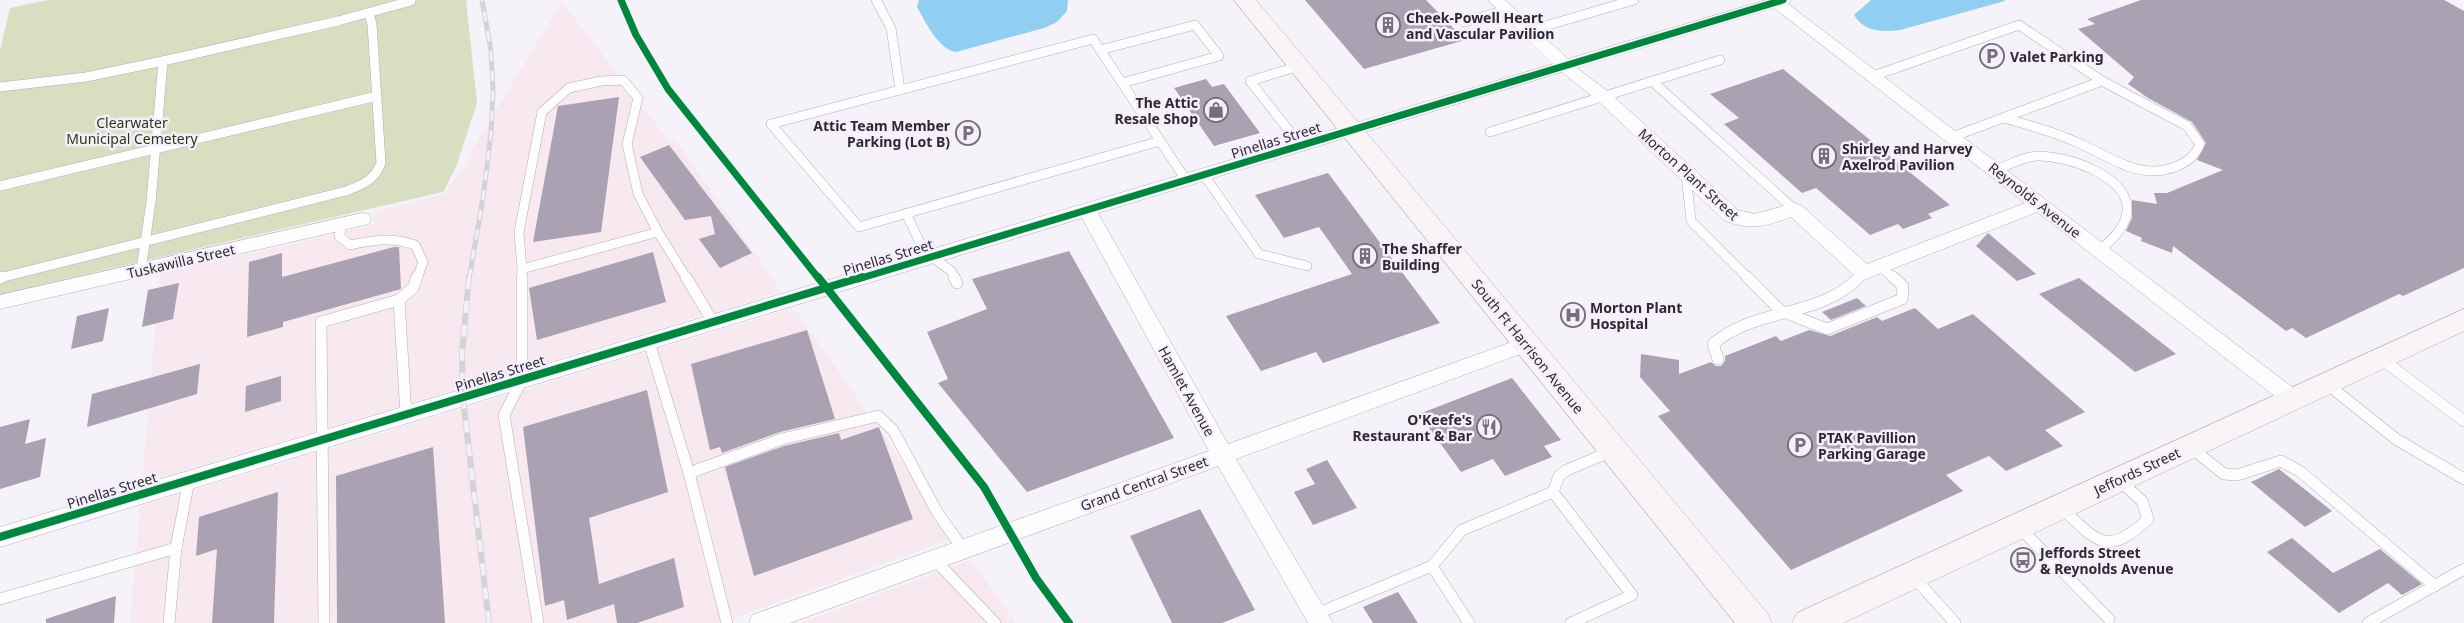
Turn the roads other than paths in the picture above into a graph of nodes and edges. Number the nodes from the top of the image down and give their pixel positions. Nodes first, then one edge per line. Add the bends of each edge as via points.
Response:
1 (876, 0) edge
2 (1245, 0) edge
3 (1634, 0) edge
4 (411, 1) edge
5 (1772, 2) edge
6 (1501, 5) edge
7 (369, 14) junction
8 (1464, 22) dead end
9 (1528, 31) junction
10 (1100, 50) junction
11 (1720, 60) dead end
12 (163, 61) junction
13 (1299, 66) junction
14 (1565, 66) junction
15 (1873, 76) junction
16 (1652, 81) junction
17 (2102, 81) junction
18 (1122, 83) junction
19 (0, 87) edge
20 (900, 90) junction
21 (377, 96) junction
22 (1604, 97) junction
23 (2004, 118) junction
24 (1352, 130) junction
25 (1490, 132) dead end
26 (1952, 137) junction
27 (1160, 141) junction
28 (1301, 146) junction
29 (156, 149) junction
30 (1996, 170) junction
31 (1686, 174) junction
32 (1195, 178) junction
33 (0, 186) edge
34 (2040, 204) junction
35 (1794, 209) junction
36 (1087, 210) junction
37 (906, 213) junction
38 (362, 219) dead end
39 (343, 224) junction
40 (658, 232) junction
41 (146, 241) junction
42 (2100, 250) junction
43 (930, 257) junction
44 (1307, 266) dead end
45 (522, 269) junction
46 (140, 270) junction
47 (1872, 270) junction
48 (0, 278) edge
49 (957, 283) dead end
50 (399, 300) junction
51 (0, 302) edge
52 (1781, 310) junction
53 (2464, 320) edge
54 (713, 322) junction
55 (649, 342) junction
56 (1526, 344) junction
57 (2380, 358) junction
58 (1718, 359) dead end
59 (522, 380) junction
60 (2326, 383) junction
61 (2293, 399) junction
62 (406, 415) junction
63 (2464, 421) edge
64 (325, 439) junction
65 (2190, 447) junction
66 (1613, 450) junction
67 (1222, 454) junction
68 (690, 473) junction
69 (2118, 479) junction
70 (2464, 479) edge
71 (189, 480) junction
72 (1553, 492) junction
73 (2061, 506) junction
74 (2018, 526) junction
75 (0, 540) edge
76 (176, 548) junction
77 (963, 549) junction
78 (934, 560) junction
79 (1432, 566) junction
80 (2464, 569) edge
81 (1913, 575) junction
82 (2435, 586) junction
83 (0, 599) edge
84 (1318, 618) edge
85 (2109, 619) dead end
86 (169, 623) edge
87 (324, 623) edge
88 (538, 623) edge
89 (727, 623) edge
90 (761, 623) edge
91 (995, 623) edge
92 (1469, 623) edge
93 (1571, 623) edge
94 (1754, 623) edge
95 (1809, 623) edge
96 (1955, 623) edge
97 (2368, 623) edge

1 - 20 lane via 891,28
2 - 13 street, South Ft Harrison Avenue
3 - 9 lane
4 - 7 lane
5 - 14 street, Pinellas Street
5 - 15 street, Reynolds Avenue
6 - 8 lane
6 - 9 street, Morton Plant Street
7 - 12 lane
7 - 21 lane
9 - 14 street, Morton Plant Street
10 - 18 lane
10 - 18 lane via 1196,25 1219,56
10 - 20 lane via 1093,39
11 - 16 lane
12 - 19 lane via 77,78
12 - 29 lane
13 - 24 street, South Ft Harrison Avenue
13 - 28 lane via 1250,80
14 - 22 street, Morton Plant Street
14 - 24 street, Pinellas Street
15 - 17 lane via 2020,25
15 - 26 street, Reynolds Avenue
16 - 22 lane
16 - 35 lane
17 - 23 lane
17 - 23 lane via 2187,126 2200,144 2196,153 2167,172 2135,170 2074,140
18 - 27 lane
20 - 37 lane via 770,124 859,227
21 - 29 lane
21 - 41 lane via 381,163 380,170 368,182 346,191
22 - 25 lane
22 - 31 street, Morton Plant Street
23 - 26 lane
24 - 28 street, Pinellas Street
24 - 56 street, South Ft Harrison Avenue
26 - 30 street, Reynolds Avenue
27 - 32 lane
27 - 37 lane
28 - 32 street, Pinellas Street
29 - 33 lane
29 - 41 lane
30 - 34 street, Reynolds Avenue
30 - 42 lane via 2033,156 2052,156 2075,162 2116,185 2126,196 2128,210 2122,228
31 - 35 street, Morton Plant Street via 1731,216 1742,222 1755,222
31 - 52 lane via 1691,221
32 - 36 street, Pinellas Street
32 - 44 lane via 1259,254
34 - 42 street, Reynolds Avenue
34 - 47 street
35 - 47 street
36 - 43 street, Pinellas Street
36 - 67 street, Hamlet Avenue
37 - 43 lane
38 - 39 street, Tuskawilla Street
39 - 46 street, Tuskawilla Street
39 - 50 lane via 339,236 350,245 398,238 415,245 423,262 413,288
40 - 45 lane
40 - 45 lane via 638,194 627,144 638,98 623,80 568,88 542,112 519,232
40 - 54 lane
41 - 46 lane
41 - 48 lane
42 - 61 street, Reynolds Avenue
43 - 49 lane via 951,271
43 - 54 street, Pinellas Street
45 - 59 lane
46 - 51 street, Tuskawilla Street
47 - 52 lane via 1846,290
47 - 52 lane via 1903,286 1902,299 1827,329
50 - 62 lane
50 - 64 lane via 321,322
52 - 58 lane via 1721,334 1713,344
53 - 57 street, Jeffords Street
54 - 55 street, Pinellas Street
55 - 59 street, Pinellas Street
55 - 68 lane
56 - 66 street, South Ft Harrison Avenue
56 - 67 street, Grand Central Street
57 - 60 street, Jeffords Street
57 - 63 lane
59 - 62 street, Pinellas Street
59 - 88 lane via 504,415
60 - 61 street, Jeffords Street
60 - 70 lane via 2396,439
61 - 65 street, Jeffords Street
62 - 64 street, Pinellas Street
64 - 71 street, Pinellas Street
64 - 87 lane via 322,478
65 - 69 street, Jeffords Street
65 - 82 lane via 2224,474 2237,475 2281,461 2301,472
66 - 72 lane via 1567,470 1559,476
66 - 94 street, South Ft Harrison Avenue
67 - 77 street, Grand Central Street
67 - 84 street, Hamlet Avenue
68 - 77 lane via 718,460 831,425 878,416 893,430 937,512
68 - 89 lane
69 - 73 street, Jeffords Street
69 - 73 lane via 2143,501 2148,519 2134,534 2113,544 2096,540
71 - 75 street, Pinellas Street
71 - 76 lane
72 - 79 lane via 1462,530
72 - 93 lane via 1632,595
73 - 74 street, Jeffords Street
74 - 81 street, Jeffords Street
74 - 85 lane
76 - 83 lane
76 - 86 lane
77 - 78 street, Grand Central Street
78 - 90 street, Grand Central Street
78 - 91 lane
79 - 84 lane
79 - 92 lane
80 - 82 lane
81 - 95 street, Jeffords Street
81 - 96 lane
82 - 97 lane

